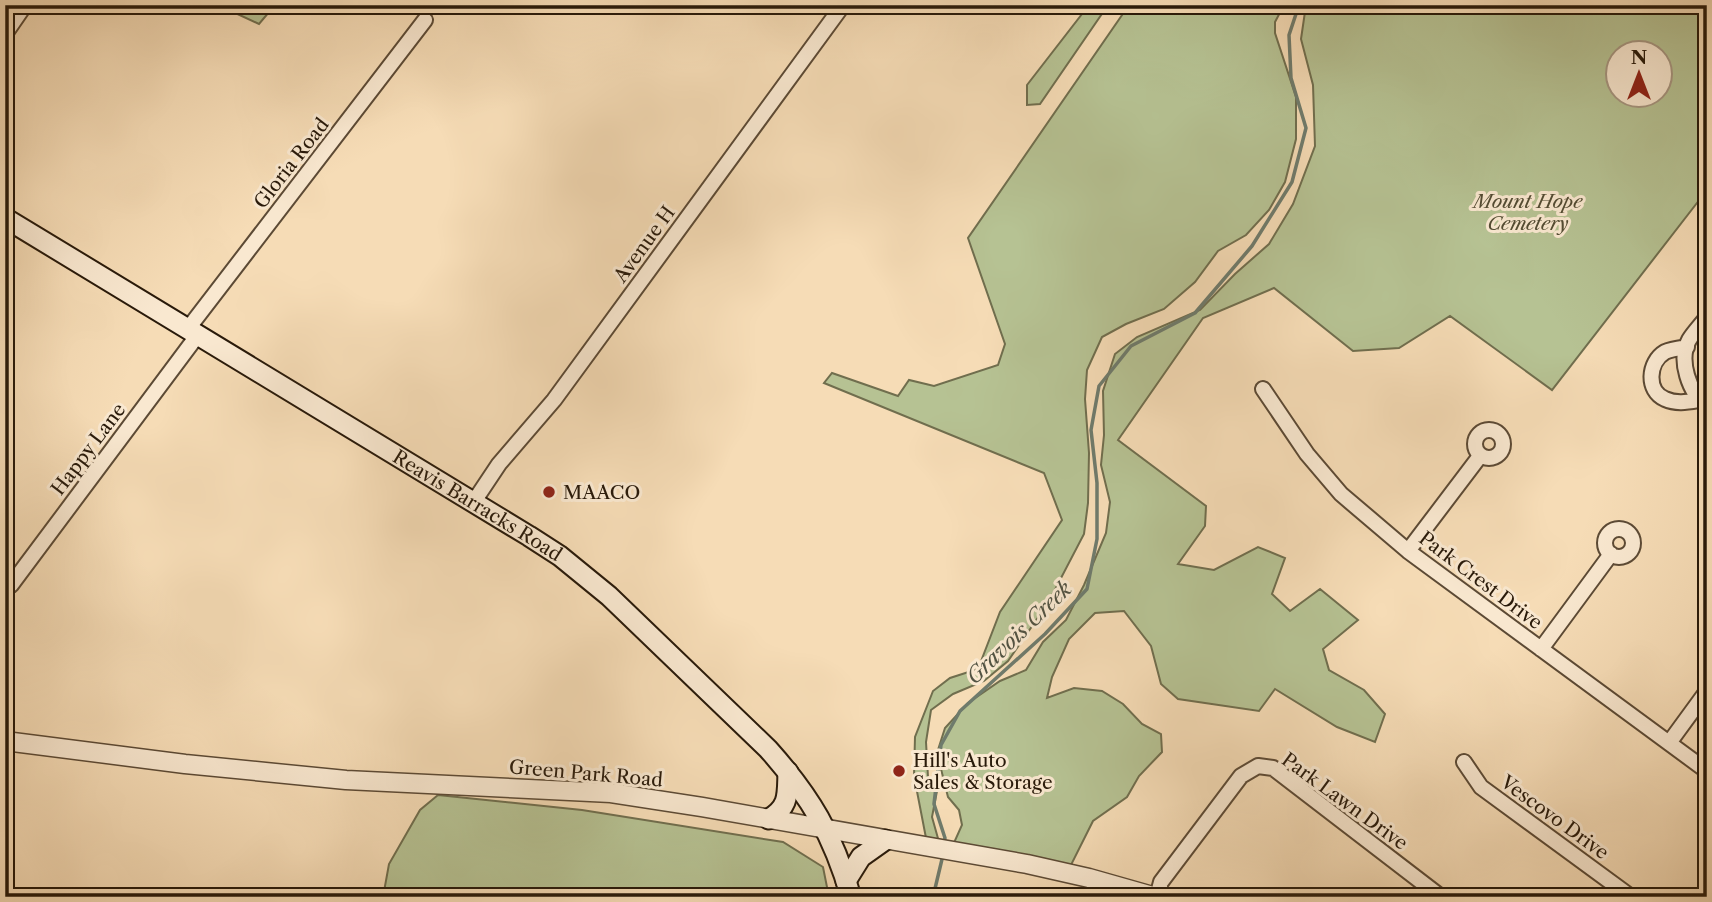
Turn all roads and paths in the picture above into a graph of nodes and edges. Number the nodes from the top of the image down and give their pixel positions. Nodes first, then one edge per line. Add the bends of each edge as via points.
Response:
1 (25, 5) edge
2 (843, 5) edge
3 (425, 20) dead end
4 (5, 34) edge
5 (5, 218) edge
6 (1707, 317) edge
7 (192, 333) junction
8 (1687, 347) junction
9 (1263, 389) dead end
10 (1703, 403) edge
11 (1480, 456) dead end
12 (474, 503) junction
13 (1408, 551) junction
14 (1611, 554) dead end
15 (11, 585) dead end
16 (1541, 649) junction
17 (1707, 691) edge
18 (5, 741) edge
19 (1669, 743) junction
20 (1464, 762) dead end
21 (1707, 771) edge
22 (788, 772) junction
23 (769, 819) junction
24 (827, 830) junction
25 (885, 840) junction
26 (848, 889) edge
27 (1157, 897) edge
28 (1441, 897) edge
29 (1631, 897) edge

1 - 4 street
2 - 12 street, Avenue H
3 - 7 street, Gloria Road
5 - 7 main road, Reavis Barracks Road
6 - 8 street
7 - 12 main road, Reavis Barracks Road
7 - 15 street, Happy Lane
8 - 10 street via 1690,385
8 - 10 street via 1657,358 1652,368 1653,388 1667,401
9 - 13 street, Park Crest Drive via 1341,494
11 - 13 street
12 - 22 main road, Reavis Barracks Road via 593,583
13 - 16 street, Park Crest Drive
14 - 16 street
16 - 19 street, Park Crest Drive
17 - 19 street
18 - 23 street, Green Park Road via 346,780 611,793
19 - 21 street, Park Crest Drive
20 - 29 street, Vescovo Drive via 1481,787
22 - 23 main road via 785,804
22 - 24 main road, Reavis Barracks Road
23 - 24 street, Green Park Road
24 - 25 street, Green Park Road
24 - 26 main road, Reavis Barracks Road
25 - 26 main road via 861,857
25 - 27 street, Green Park Road via 1066,873
27 - 28 street, Park Lawn Drive via 1161,882 1241,776 1258,766 1273,768

